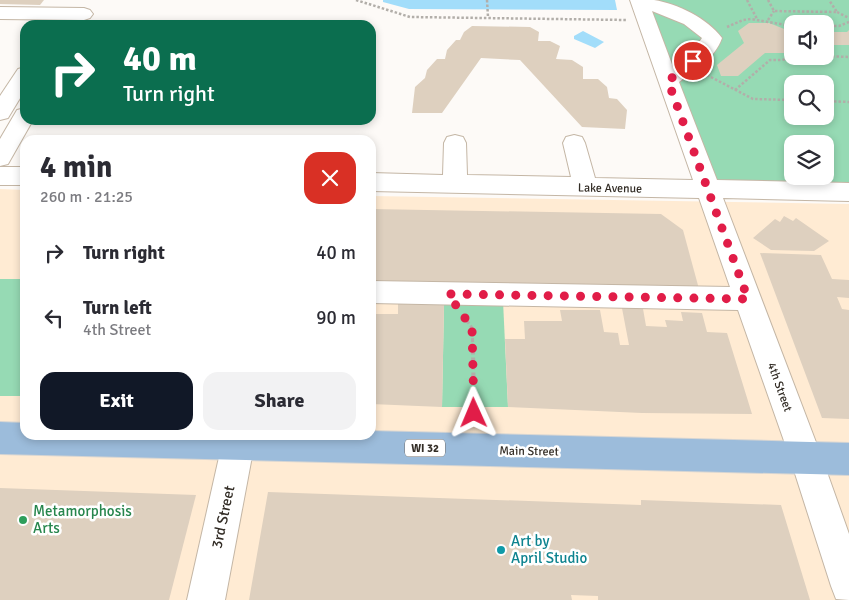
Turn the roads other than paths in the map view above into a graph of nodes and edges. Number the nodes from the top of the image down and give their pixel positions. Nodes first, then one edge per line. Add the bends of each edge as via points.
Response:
1 (637, 7) edge
2 (0, 13) edge
3 (63, 13) edge
4 (85, 13) edge
5 (0, 26) edge
6 (20, 26) edge
7 (20, 81) edge
8 (668, 81) junction
9 (0, 113) edge
10 (20, 124) edge
11 (455, 143) dead end
12 (574, 143) dead end
13 (0, 158) edge
14 (0, 176) edge
15 (20, 176) edge
16 (376, 182) edge
17 (455, 184) junction
18 (585, 187) junction
19 (708, 190) junction
20 (849, 192) edge
21 (376, 292) edge
22 (748, 299) junction
23 (20, 437) edge
24 (0, 438) edge
25 (239, 440) edge
26 (269, 440) edge
27 (806, 458) junction
28 (849, 459) edge
29 (849, 586) edge
30 (206, 600) edge

1 - 8 street, 4th Street
1 - 8 street via 693,22 712,38 705,52
2 - 3 street
3 - 4 street
5 - 6 street
7 - 9 street
8 - 19 street, 4th Street
10 - 13 street
11 - 17 street
12 - 18 street
14 - 15 street
16 - 17 street, Lake Avenue
17 - 18 street, Lake Avenue
18 - 19 street, Lake Avenue
19 - 20 street, Lake Avenue
19 - 22 street, 4th Street
21 - 22 street
22 - 27 street, 4th Street
23 - 24 main road, Main Street / WI 32
25 - 30 street, 3rd Street
26 - 27 main road, Main Street / WI 32
27 - 28 main road, Main Street / WI 32
27 - 29 street, 4th Street

